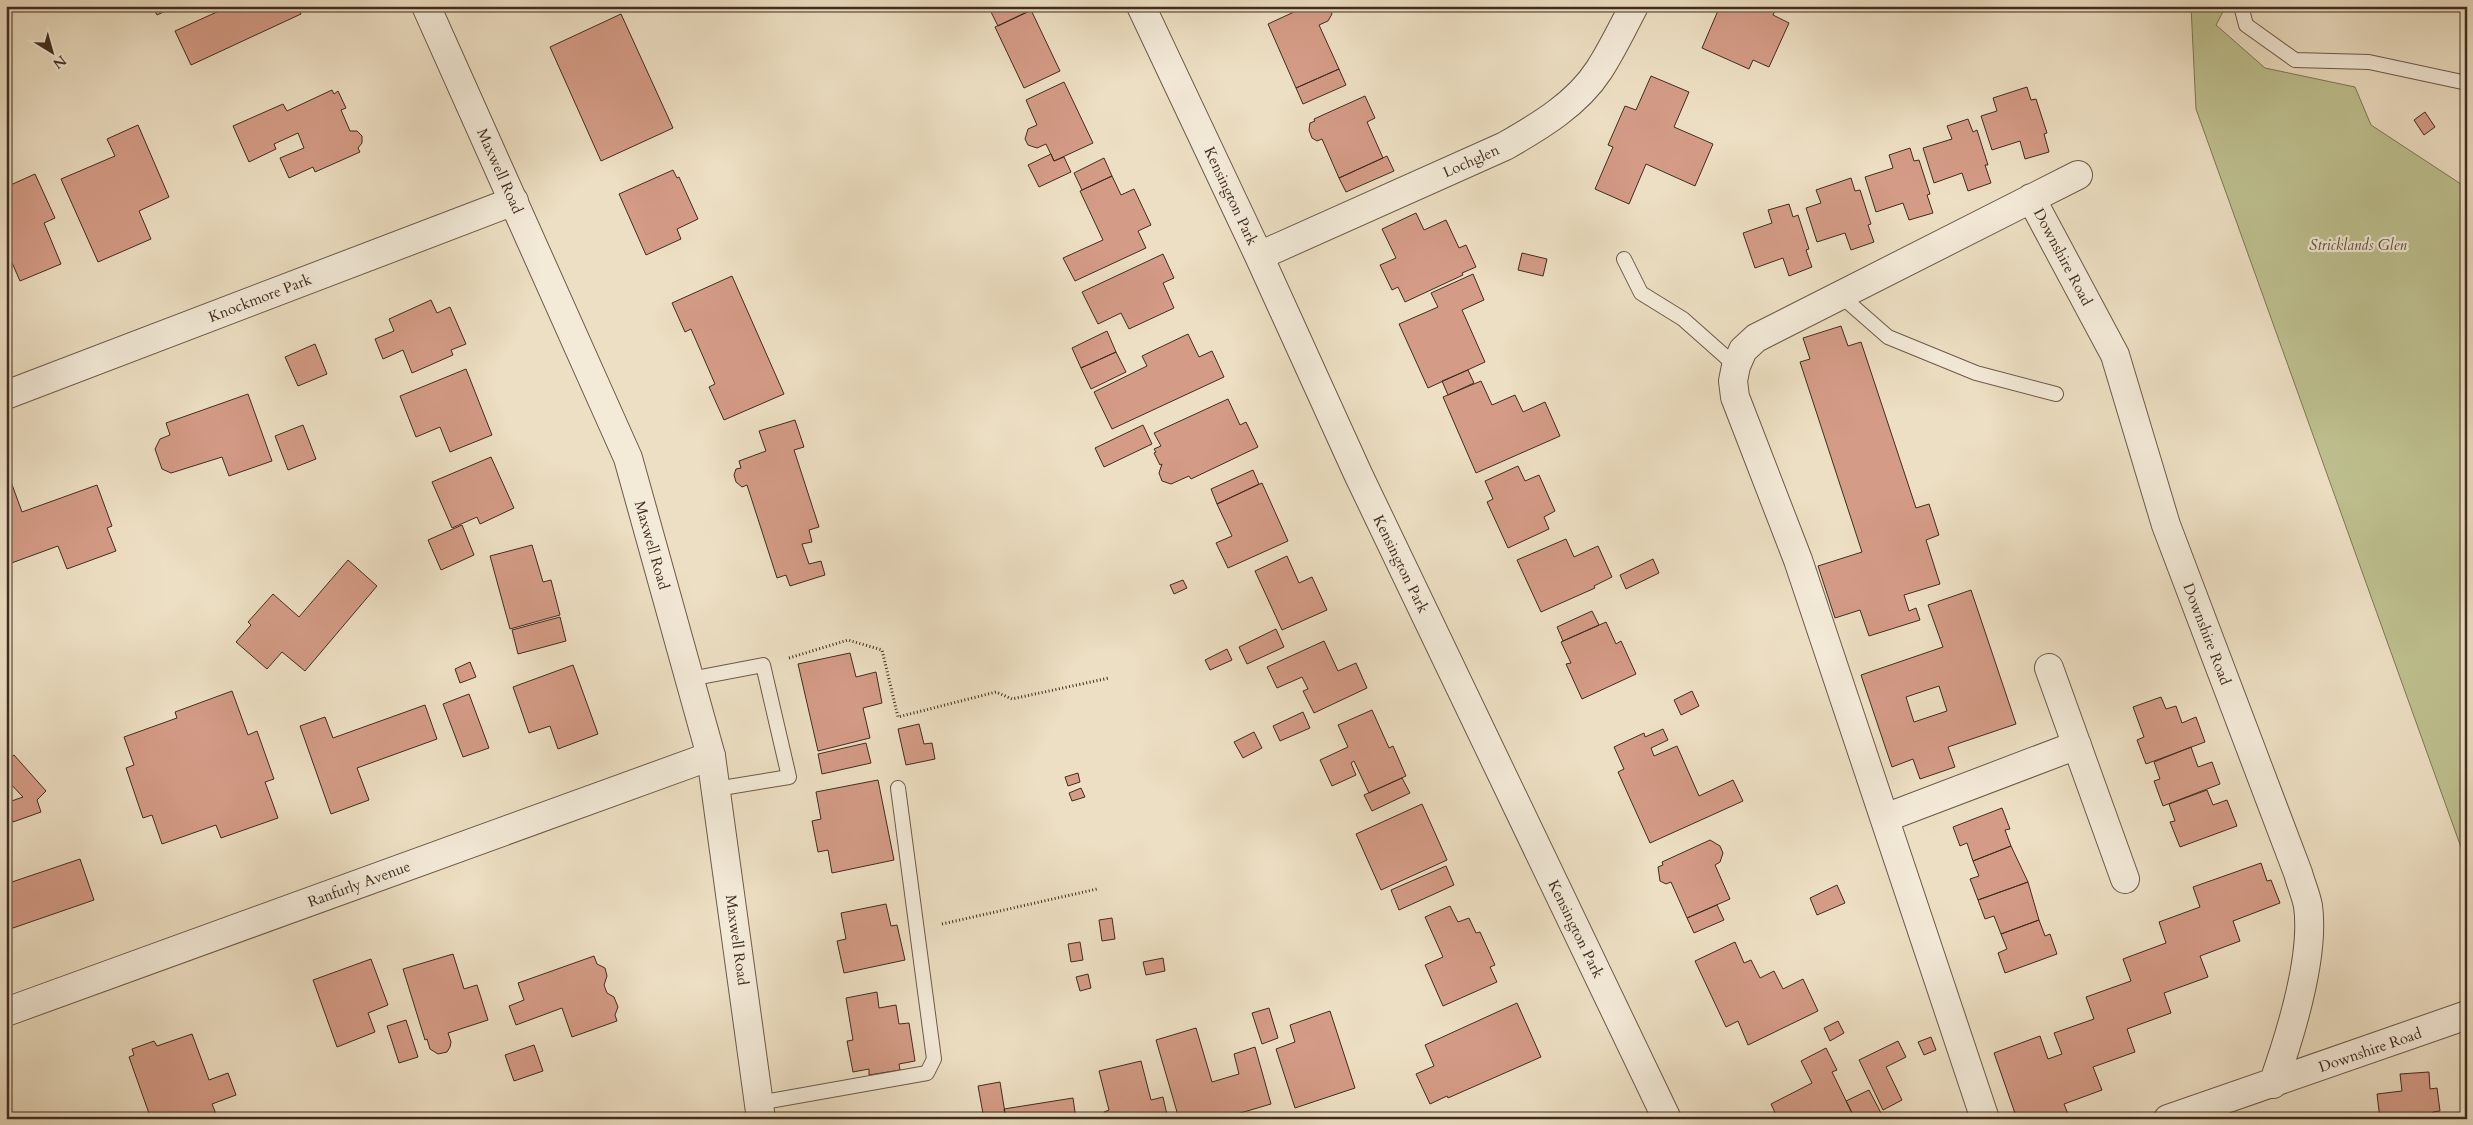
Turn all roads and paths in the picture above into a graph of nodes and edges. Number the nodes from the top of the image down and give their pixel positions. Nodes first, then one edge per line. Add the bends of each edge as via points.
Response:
1 (426, 6) edge
2 (1141, 6) edge
3 (1634, 6) edge
4 (2241, 6) edge
5 (2467, 84) edge
6 (2078, 175) dead end
7 (2031, 198) junction
8 (514, 201) junction
9 (1259, 256) junction
10 (1624, 259) dead end
11 (1840, 295) junction
12 (1736, 366) junction
13 (2056, 394) dead end
14 (6, 395) edge
15 (763, 665) junction
16 (2049, 668) dead end
17 (1109, 678) dead end
18 (690, 680) junction
19 (2077, 745) junction
20 (711, 756) junction
21 (898, 788) dead end
22 (716, 789) junction
23 (1885, 818) junction
24 (2125, 878) dead end
25 (1097, 889) dead end
26 (917, 930) junction
27 (6, 1012) edge
28 (2467, 1015) edge
29 (2273, 1084) junction
30 (760, 1111) edge
31 (2170, 1118) edge
32 (1667, 1119) edge
33 (1985, 1119) edge

1 - 8 street, Maxwell Road
2 - 9 street, Kensington Park
3 - 9 street, Lochglen via 1611,50 1588,84 1570,103 1531,131 1505,146
4 - 5 lane via 2246,25 2295,60 2369,62
6 - 7 street
7 - 11 street
7 - 29 street, Downshire Road via 2115,355 2166,525 2308,906 2309,929 2302,988
8 - 14 street, Knockmore Park
8 - 18 street, Maxwell Road via 628,458
9 - 32 street, Kensington Park via 1362,482
10 - 12 lane via 1641,293 1683,319
11 - 12 street via 1756,338 1743,350
11 - 13 lane via 1888,337 1976,373
12 - 23 street via 1733,381 1740,414 1798,560
15 - 17 path via 848,640 882,650 898,717 996,692 1012,699
15 - 18 lane
15 - 22 lane via 788,777
16 - 19 street
18 - 20 street, Maxwell Road
19 - 23 street
19 - 24 street
20 - 22 street, Maxwell Road
20 - 27 street, Ranfurly Avenue
21 - 26 lane
22 - 30 street, Maxwell Road
23 - 33 street
25 - 26 path
26 - 30 lane via 934,1059 927,1073
28 - 29 street, Downshire Road
29 - 31 street, Downshire Road

